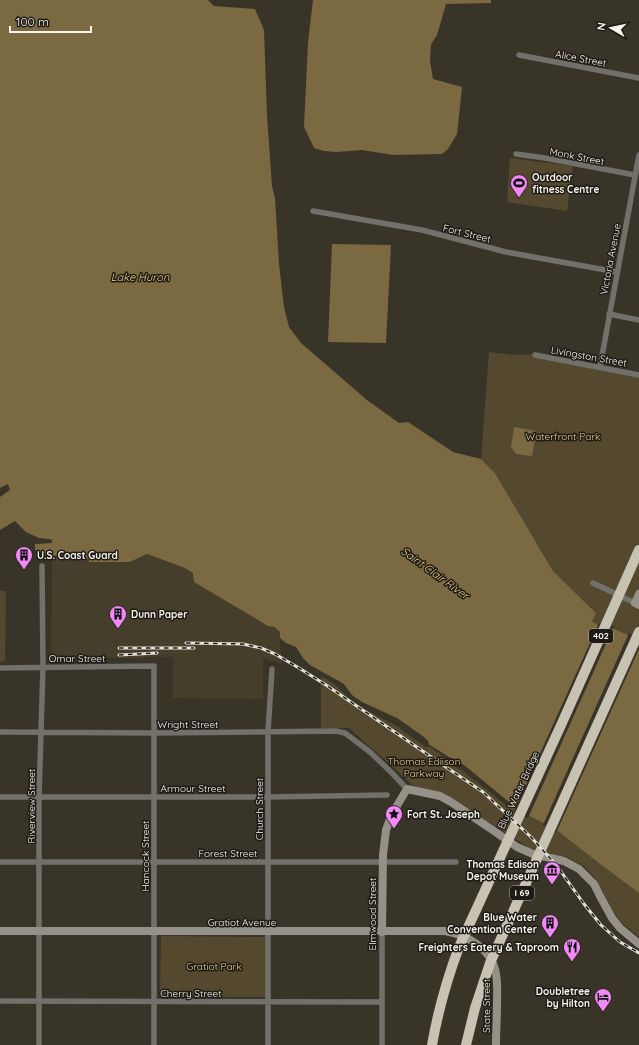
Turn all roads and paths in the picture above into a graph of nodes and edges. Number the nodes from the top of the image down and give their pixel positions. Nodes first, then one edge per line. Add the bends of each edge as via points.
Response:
1 (519, 55) dead end
2 (639, 78) edge
3 (516, 154) dead end
4 (639, 155) edge
5 (638, 166) edge
6 (635, 175) junction
7 (313, 211) dead end
8 (617, 272) junction
9 (609, 314) junction
10 (639, 320) edge
11 (535, 356) dead end
12 (600, 367) junction
13 (639, 375) edge
14 (639, 550) edge
15 (42, 566) dead end
16 (592, 583) dead end
17 (639, 594) edge
18 (637, 604) edge
19 (639, 632) edge
20 (154, 666) joint
21 (43, 667) junction
22 (0, 668) edge
23 (272, 669) dead end
24 (0, 732) edge
25 (41, 732) junction
26 (268, 732) junction
27 (154, 733) junction
28 (407, 789) junction
29 (387, 796) dead end
30 (0, 797) edge
31 (154, 797) junction
32 (268, 797) junction
33 (39, 798) junction
34 (0, 862) edge
35 (40, 862) junction
36 (154, 862) junction
37 (268, 862) junction
38 (383, 862) junction
39 (456, 862) dead end
40 (0, 931) edge
41 (40, 932) junction
42 (154, 932) junction
43 (268, 932) junction
44 (382, 932) junction
45 (639, 944) edge
46 (481, 947) joint
47 (0, 1001) edge
48 (39, 1001) junction
49 (154, 1002) junction
50 (268, 1002) junction
51 (382, 1002) junction
52 (39, 1045) edge
53 (154, 1045) edge
54 (268, 1045) edge
55 (382, 1045) edge
56 (432, 1045) edge
57 (466, 1045) edge
58 (496, 1045) edge

1 - 2 street, Alice Street
3 - 6 street, Monk Street
4 - 5 street, Victoria Avenue
5 - 6 street, Victoria Avenue
6 - 8 street, Victoria Avenue
7 - 8 street, Fort Street via 418,230 506,252
8 - 9 street, Victoria Avenue
9 - 10 street
9 - 12 street, Victoria Avenue
11 - 12 street, Livingston Street
12 - 13 street, Livingston Street
14 - 56 highway, Blue Water Bridge / 402 via 459,947 441,1000
15 - 21 street, Riverview Street
16 - 18 street
17 - 18 street
19 - 57 highway, I 69 via 490,963 474,1008
20 - 21 street, Omar Street
20 - 27 street, Hancock Street
21 - 22 street, Omar Street
21 - 25 street, Riverview Street
23 - 26 street, Church Street
24 - 25 street, Wright Street
25 - 27 street, Wright Street
25 - 33 street, Riverview Street
26 - 27 street, Wright Street
26 - 28 street, Wright Street via 345,733 370,752
26 - 32 street, Church Street
27 - 31 street, Hancock Street
28 - 38 street, Elmwood Street via 386,830
28 - 45 street via 452,802 517,848 564,861 579,869 594,884 612,918
29 - 32 street, Armour Street
30 - 33 street, Armour Street
31 - 32 street, Armour Street
31 - 33 street, Armour Street
31 - 36 street, Hancock Street
32 - 37 street, Church Street
33 - 35 street, Riverview Street
34 - 35 street, Forest Street
35 - 36 street, Forest Street
35 - 41 street, Riverview Street
36 - 37 street, Forest Street
36 - 42 street, Hancock Street
37 - 38 street, Forest Street
37 - 43 street, Church Street
38 - 39 street, Forest Street
38 - 44 street, Elmwood Street
40 - 41 street, Gratiot Avenue
41 - 42 street, Gratiot Avenue
41 - 48 street, Riverview Street
42 - 43 street, Gratiot Avenue
42 - 49 street, Hancock Street
43 - 44 street, Gratiot Avenue
43 - 50 street, Church Street
44 - 46 street, Gratiot Avenue via 445,931 461,935
44 - 51 street, Elmwood Street
46 - 58 street, State Street via 491,958 496,974
47 - 48 street, Cherry Street
48 - 49 street, Cherry Street
48 - 52 street, Riverview Street
49 - 50 street, Cherry Street
49 - 53 street, Hancock Street
50 - 51 street, Cherry Street
50 - 54 street, Church Street
51 - 55 street, Elmwood Street

